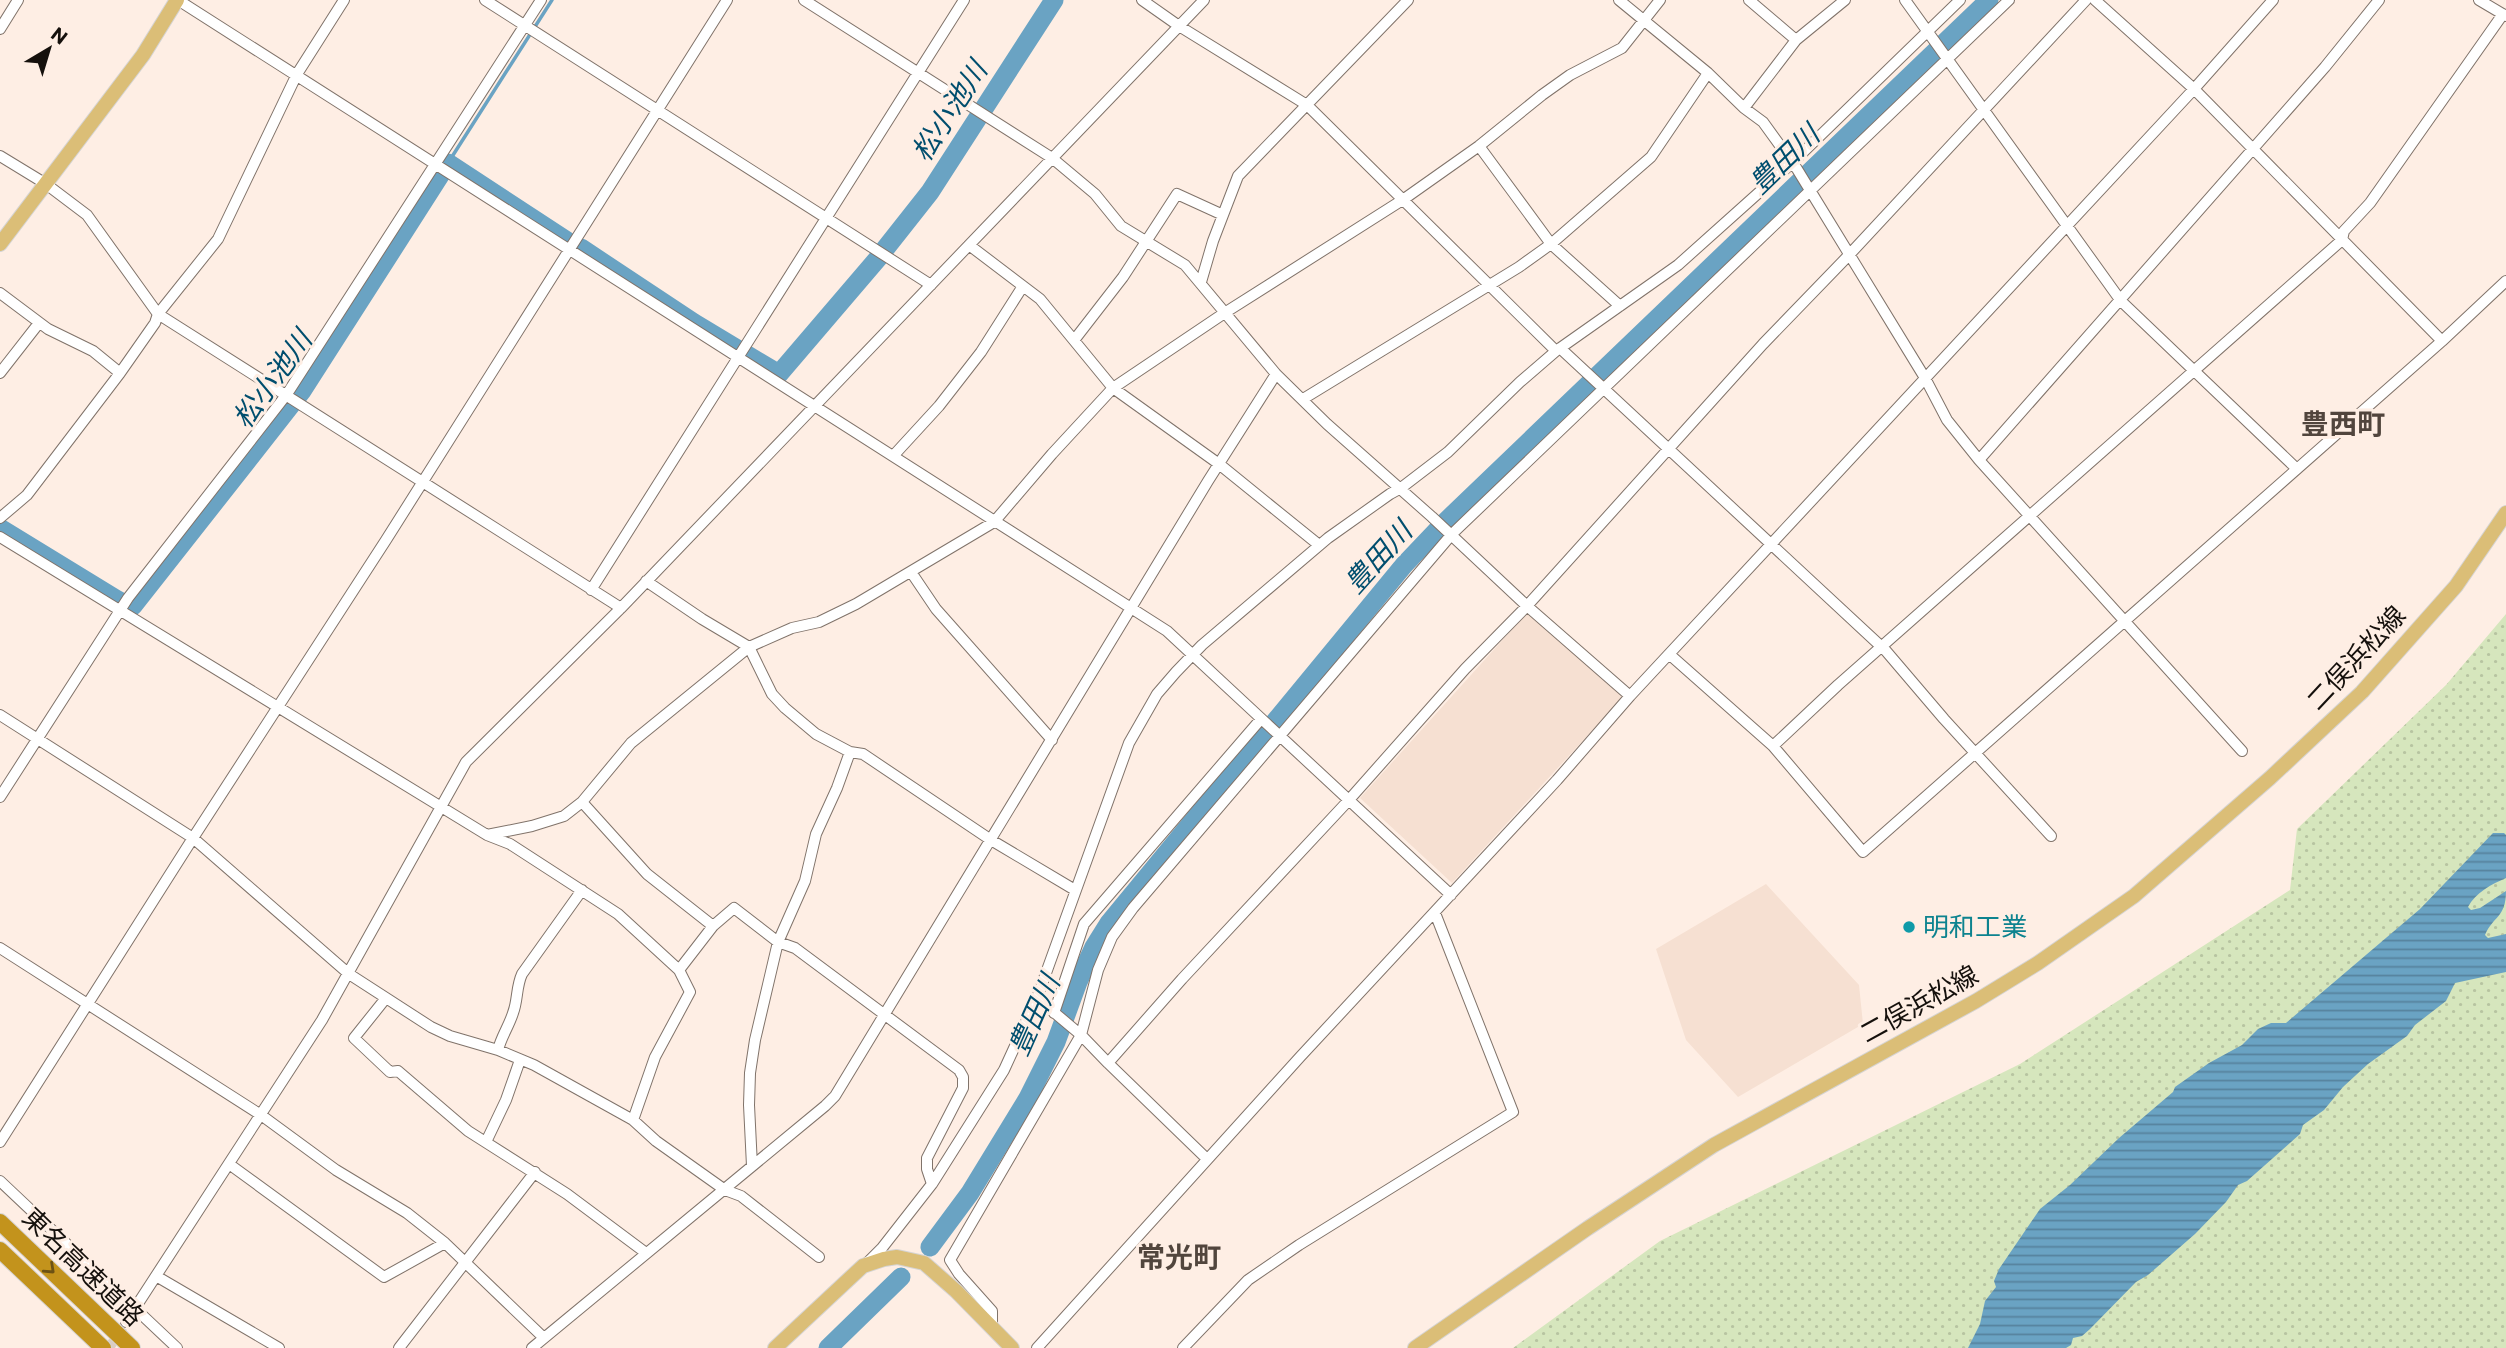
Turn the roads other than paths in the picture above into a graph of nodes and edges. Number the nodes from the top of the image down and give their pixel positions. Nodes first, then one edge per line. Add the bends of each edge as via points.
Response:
1 (18, 0) edge
2 (177, 0) edge
3 (344, 0) edge
4 (485, 0) edge
5 (541, 0) edge
6 (727, 0) edge
7 (804, 0) edge
8 (964, 0) edge
9 (1142, 0) edge
10 (1204, 0) edge
11 (1408, 0) edge
12 (1619, 0) edge
13 (1660, 0) edge
14 (1749, 0) edge
15 (1845, 0) edge
16 (1905, 0) edge
17 (1961, 0) edge
18 (2009, 0) edge
19 (2086, 0) edge
20 (2095, 0) edge
21 (2273, 0) edge
22 (2379, 0) edge
23 (2479, 0) edge
24 (2505, 15) edge
25 (1644, 20) junction
26 (526, 26) junction
27 (1179, 26) junction
28 (0, 29) edge
29 (1927, 31) junction
30 (1796, 40) junction
31 (1947, 59) junction
32 (918, 72) junction
33 (1708, 73) junction
34 (296, 74) junction
35 (2194, 89) junction
36 (1307, 105) junction
37 (1744, 108) junction
38 (658, 110) junction
39 (1983, 111) junction
40 (1479, 146) junction
41 (2252, 148) junction
42 (0, 156) edge
43 (1052, 158) junction
44 (436, 163) junction
45 (1795, 165) junction
46 (46, 184) junction
47 (1808, 188) junction
48 (1404, 199) junction
49 (1223, 215) junction
50 (826, 219) junction
51 (2067, 226) junction
52 (2342, 240) junction
53 (1146, 242) junction
54 (0, 244) edge
55 (1551, 244) junction
56 (969, 245) junction
57 (571, 250) junction
58 (1849, 255) junction
59 (2506, 281) edge
60 (1200, 282) junction
61 (931, 285) junction
62 (1023, 286) junction
63 (1489, 286) junction
64 (0, 293) edge
65 (2121, 301) junction
66 (1620, 306) junction
67 (1226, 312) junction
68 (158, 314) junction
69 (39, 323) junction
70 (1075, 339) junction
71 (2442, 341) junction
72 (1558, 349) junction
73 (738, 356) junction
74 (2194, 372) junction
75 (0, 373) edge
76 (120, 373) junction
77 (1276, 374) junction
78 (1925, 378) junction
79 (1114, 388) junction
80 (1603, 388) junction
81 (286, 396) junction
82 (1303, 399) junction
83 (816, 405) junction
84 (1668, 450) junction
85 (894, 456) junction
86 (1979, 460) junction
87 (1219, 464) junction
88 (2297, 469) junction
89 (423, 482) junction
90 (1401, 488) junction
91 (2506, 513) edge
92 (2030, 516) junction
93 (0, 518) edge
94 (994, 522) junction
95 (1451, 534) junction
96 (0, 537) edge
97 (1772, 543) junction
98 (1319, 545) junction
99 (911, 572) junction
100 (646, 581) junction
101 (591, 590) junction
102 (123, 605) junction
103 (1527, 606) junction
104 (1132, 607) junction
105 (621, 608) junction
106 (2124, 621) junction
107 (749, 646) junction
108 (1882, 647) junction
109 (1192, 654) junction
110 (1669, 654) junction
111 (1630, 696) junction
112 (278, 708) junction
113 (0, 715) edge
114 (1263, 721) junction
115 (1279, 736) junction
116 (38, 738) junction
117 (1052, 740) junction
118 (1773, 746) junction
119 (2242, 751) dead end
120 (850, 752) junction
121 (1975, 754) junction
122 (0, 797) edge
123 (1348, 800) junction
124 (582, 803) junction
125 (439, 807) junction
126 (487, 835) junction
127 (2051, 836) dead end
128 (193, 838) junction
129 (991, 841) junction
130 (582, 890) junction
131 (1075, 890) junction
132 (1451, 895) junction
133 (1435, 913) junction
134 (713, 926) junction
135 (778, 942) junction
136 (0, 948) edge
137 (679, 970) junction
138 (349, 974) junction
139 (386, 998) junction
140 (1037, 998) junction
141 (89, 1004) junction
142 (1056, 1014) junction
143 (886, 1015) junction
144 (1078, 1033) junction
145 (498, 1050) junction
146 (520, 1060) junction
147 (1108, 1063) junction
148 (261, 1115) junction
149 (633, 1120) junction
150 (0, 1142) edge
151 (486, 1142) junction
152 (1207, 1159) junction
153 (229, 1164) junction
154 (752, 1166) junction
155 (535, 1172) junction
156 (0, 1181) edge
157 (932, 1184) junction
158 (725, 1190) junction
159 (0, 1222) edge
160 (446, 1243) junction
161 (0, 1250) edge
162 (646, 1253) junction
163 (819, 1257) dead end
164 (465, 1263) junction
165 (863, 1266) junction
166 (156, 1276) junction
167 (135, 1308) junction
168 (126, 1322) tunnel mouth
169 (992, 1326) junction
170 (544, 1338) junction
171 (103, 1348) edge
172 (132, 1348) edge
173 (177, 1348) edge
174 (279, 1348) edge
175 (399, 1348) edge
176 (532, 1348) edge
177 (775, 1348) edge
178 (1012, 1348) edge
179 (1037, 1348) edge
180 (1183, 1348) edge
181 (1415, 1348) edge

1 - 28 street
2 - 34 street
2 - 46 main road via 143,55
3 - 34 street
4 - 26 street
5 - 26 street
6 - 38 street
7 - 32 street
8 - 32 street
9 - 27 street
10 - 27 street
11 - 36 street
12 - 25 street
13 - 25 street
14 - 30 street
15 - 30 street
16 - 29 street
17 - 29 street
18 - 31 street
19 - 39 street
20 - 35 street
21 - 35 street
22 - 41 street
23 - 24 street
24 - 52 street via 2370,204 2344,231
25 - 33 street
25 - 40 street via 1622,48 1542,94
26 - 38 street
26 - 44 street
27 - 36 street
27 - 43 street
29 - 31 street
29 - 45 street
30 - 37 street
31 - 39 street
31 - 47 street
32 - 43 street
32 - 50 street
33 - 37 street
33 - 55 street via 1651,158
34 - 44 street
34 - 68 street via 218,239
35 - 41 street
35 - 51 street
36 - 48 street
36 - 49 street via 1238,176
37 - 45 street via 1763,122
38 - 50 street
38 - 57 street
39 - 51 street
39 - 58 street
40 - 48 street
40 - 55 street
41 - 52 street
41 - 65 street
42 - 46 street
43 - 53 street via 1095,194 1121,226
43 - 56 street
44 - 57 street
44 - 81 street
45 - 47 street
45 - 66 street via 1678,265
46 - 54 main road
46 - 68 street via 87,215
47 - 58 street
47 - 80 street
48 - 63 street
48 - 67 street
49 - 53 street via 1177,194
49 - 60 street
50 - 61 street
50 - 73 street
51 - 65 street
51 - 78 street
52 - 71 street
52 - 74 street
53 - 60 street via 1185,265
53 - 70 street
55 - 63 street
55 - 66 street
56 - 61 street
56 - 62 street
57 - 73 street
57 - 89 street
58 - 78 street
58 - 84 street
59 - 71 street
60 - 67 street
61 - 83 street
62 - 70 street
62 - 85 street via 981,352
63 - 72 street
63 - 82 street
64 - 69 street
65 - 74 street
65 - 86 street
66 - 72 street
67 - 77 street
67 - 79 street
68 - 76 street
68 - 81 street
69 - 75 street
69 - 76 street via 93,351
70 - 79 street
71 - 88 street
72 - 80 street
72 - 90 street via 1448,452
73 - 83 street
73 - 101 street
74 - 88 street
74 - 92 street
76 - 93 street via 27,495
77 - 82 street
77 - 87 street
78 - 86 street via 1947,420
78 - 97 street
79 - 87 street
79 - 94 street
80 - 84 street
80 - 95 street
81 - 89 street
81 - 102 street
82 - 90 street
83 - 85 street
83 - 100 street
84 - 97 street
84 - 103 street
85 - 94 street
86 - 92 street
87 - 98 street
87 - 104 street
88 - 106 street
89 - 101 street
89 - 112 street
90 - 95 street
90 - 98 street
91 - 181 main road, 二俣浜松線 via 2456,586 2362,692 2134,896 1976,1001 1714,1145
92 - 106 street
92 - 108 street
94 - 99 street
94 - 104 street
95 - 103 street
95 - 115 street
96 - 102 street
97 - 108 street
97 - 110 street
98 - 109 street
99 - 107 street via 819,622
99 - 117 street via 936,609
100 - 105 street
100 - 107 street
101 - 105 street
102 - 112 street
102 - 116 street
103 - 111 street
103 - 123 street
104 - 109 street
104 - 117 street
105 - 125 street via 467,762
106 - 119 street
106 - 121 street
107 - 120 street via 772,694 785,708 816,734
107 - 124 street via 631,743
108 - 118 street
108 - 121 street
109 - 114 street
109 - 131 street via 1140,720
110 - 111 street
110 - 118 street
111 - 132 street
112 - 125 street
112 - 128 street
113 - 116 street
114 - 115 street
114 - 142 street via 1084,924
115 - 123 street
115 - 144 street via 1112,937
116 - 122 street
116 - 128 street
117 - 129 street
118 - 121 street via 1863,852
120 - 129 street via 863,754
120 - 135 street
121 - 127 street
123 - 132 street
123 - 147 street
124 - 126 street via 564,816
124 - 134 street via 648,874
125 - 126 street
125 - 138 street
126 - 130 street via 510,844
128 - 138 street
128 - 141 street
129 - 131 street
129 - 143 street
130 - 137 street via 618,914
130 - 145 street via 522,974
131 - 140 street
132 - 133 street
133 - 152 street
133 - 180 street via 1513,1112 1248,1280
134 - 135 street via 734,908
134 - 137 street
135 - 143 street via 795,948
135 - 154 street via 750,1073
136 - 141 street
137 - 149 street via 690,992 654,1057
138 - 139 street
138 - 148 street
139 - 145 street via 450,1036
139 - 151 street via 354,1038 390,1072 398,1071
140 - 142 street
140 - 157 street via 1004,1070
141 - 148 street
141 - 150 street
142 - 144 street
143 - 154 street via 835,1096
143 - 157 street via 963,1077 963,1088 927,1158
144 - 147 street
144 - 169 street via 950,1260 992,1311
145 - 146 street
146 - 149 street
146 - 151 street
147 - 152 street
148 - 153 street
148 - 160 street
149 - 158 street
151 - 155 street
152 - 179 street
153 - 160 street via 384,1277
153 - 166 street
154 - 158 street
155 - 162 street
155 - 164 street
156 - 167 street
157 - 165 street
158 - 162 street
158 - 163 street via 741,1196
159 -> 172 highway, 東名高速道路
160 - 164 street
161 - 171 highway, 東名高速道路
162 - 170 street
164 - 170 street
164 - 175 street
165 - 169 main road via 897,1257 924,1264
165 - 177 main road
166 - 167 street
166 - 174 street
167 - 168 street
167 - 173 street
169 - 178 main road
170 - 176 street

